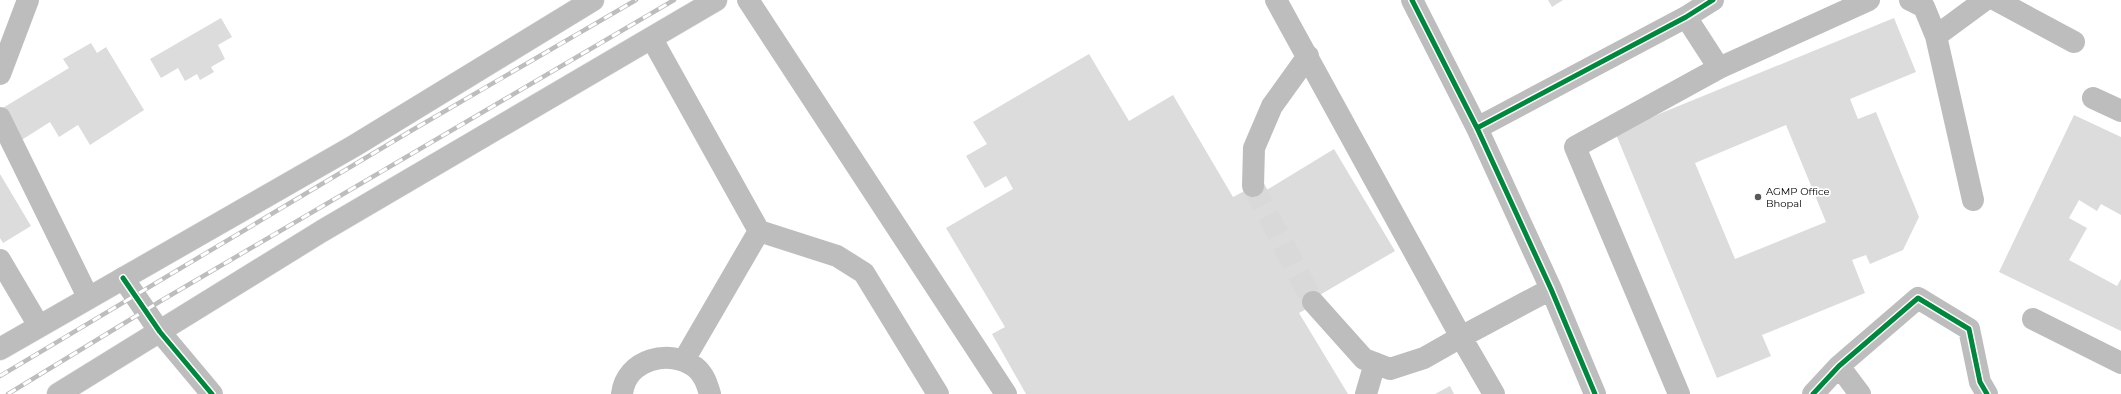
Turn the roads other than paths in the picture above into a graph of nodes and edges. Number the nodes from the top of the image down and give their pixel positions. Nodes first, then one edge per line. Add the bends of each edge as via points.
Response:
1 (28, 0) edge
2 (593, 0) edge
3 (716, 0) edge
4 (748, 0) edge
5 (1276, 0) edge
6 (1412, 0) edge
7 (1713, 0) edge
8 (1869, 0) edge
9 (1910, 0) edge
10 (1984, 0) edge
11 (1996, 0) edge
12 (1686, 17) junction
13 (1936, 36) junction
14 (652, 39) junction
15 (2074, 42) dead end
16 (1308, 56) junction
17 (1719, 68) junction
18 (0, 74) edge
19 (2093, 98) dead end
20 (2121, 111) edge
21 (0, 118) edge
22 (1477, 128) junction
23 (1253, 186) tunnel mouth
24 (1973, 200) dead end
25 (759, 231) junction
26 (0, 260) edge
27 (123, 278) junction
28 (1551, 289) junction
29 (88, 297) junction
30 (1313, 302) tunnel mouth
31 (2033, 320) dead end
32 (39, 326) junction
33 (160, 332) junction
34 (1461, 337) junction
35 (0, 349) edge
36 (684, 360) junction
37 (1375, 363) junction
38 (2121, 363) edge
39 (1839, 366) junction
40 (201, 391) edge
41 (58, 394) edge
42 (622, 394) edge
43 (710, 394) edge
44 (938, 394) edge
45 (1006, 394) edge
46 (1366, 394) edge
47 (1494, 394) edge
48 (1595, 394) edge
49 (1679, 394) edge
50 (1813, 394) edge
51 (1860, 394) edge
52 (1987, 394) edge

1 - 18 main road
2 - 27 main road via 354,146
3 - 14 main road
4 - 45 main road
5 - 16 main road
6 - 22 main road
7 - 12 main road
8 - 17 main road
9 - 13 main road via 1924,7
10 - 13 main road
11 - 15 main road
12 - 17 main road
12 - 22 main road
13 - 24 main road
14 - 25 main road
14 - 33 main road via 322,231
16 - 23 main road via 1272,106 1254,148
16 - 34 main road
17 - 49 main road via 1575,147
19 - 20 main road
21 - 29 main road
22 - 28 main road
25 - 36 main road
25 - 44 main road via 837,256 864,273
26 - 32 main road
27 - 29 main road
27 - 33 main road
28 - 34 main road
28 - 48 main road
29 - 32 main road
30 - 37 main road via 1364,359
31 - 38 main road
32 - 35 main road
33 - 40 main road
33 - 41 main road
34 - 37 main road via 1424,358 1390,369
34 - 47 main road
36 - 42 main road via 653,358 640,365 629,376
36 - 43 main road via 696,368 706,380
37 - 46 main road
39 - 50 main road
39 - 51 main road
39 - 52 main road via 1918,298 1969,329 1980,382

